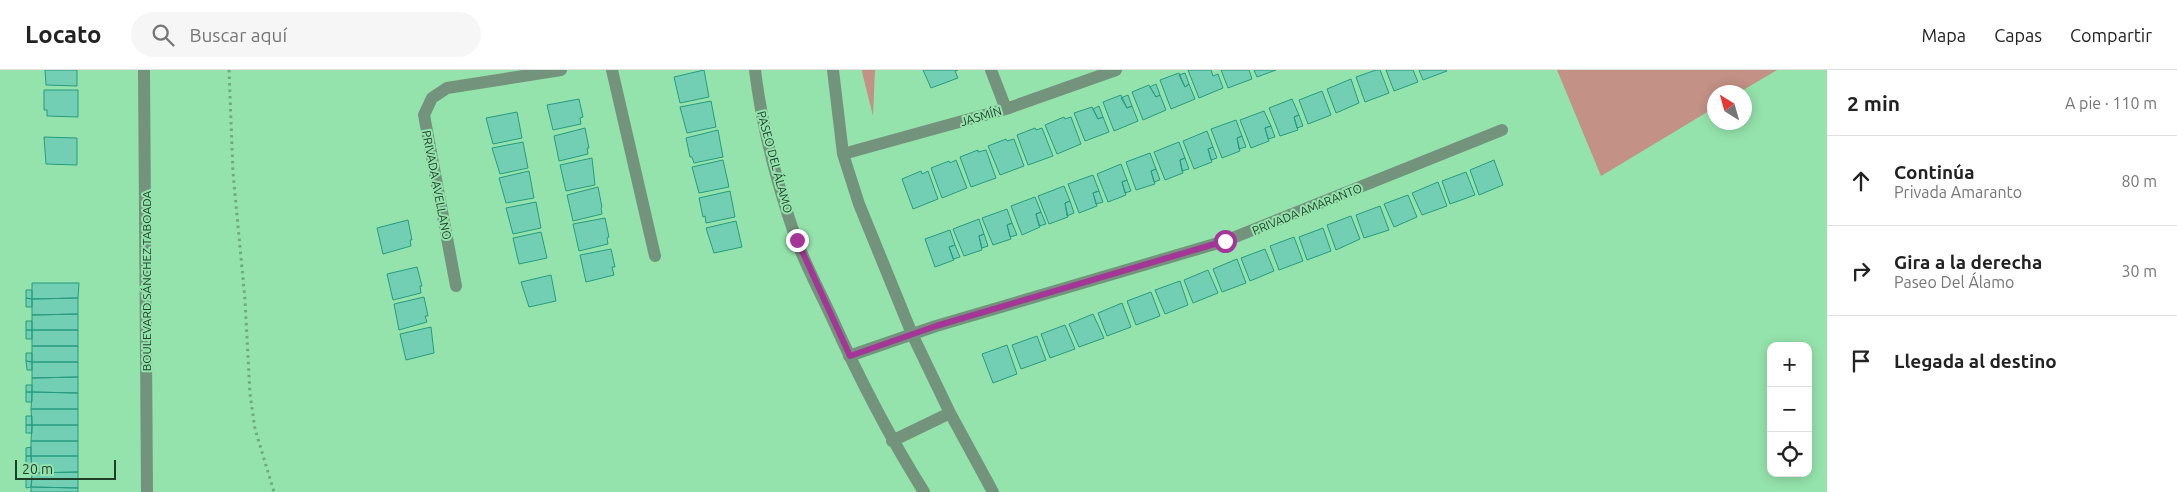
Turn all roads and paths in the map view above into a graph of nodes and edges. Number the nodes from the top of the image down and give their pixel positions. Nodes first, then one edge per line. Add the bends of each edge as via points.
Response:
1 (144, 70) edge
2 (229, 70) edge
3 (561, 70) edge
4 (612, 70) edge
5 (755, 70) edge
6 (833, 70) edge
7 (991, 70) edge
8 (1116, 70) edge
9 (1006, 109) junction
10 (1502, 130) dead end
11 (843, 154) junction
12 (655, 256) dead end
13 (456, 286) dead end
14 (912, 334) junction
15 (850, 356) junction
16 (950, 413) junction
17 (892, 442) junction
18 (147, 492) edge
19 (274, 492) edge
20 (924, 492) edge
21 (993, 492) edge

1 - 18 street, BOULEVARD SÁNCHEZ TABOADA
2 - 19 path via 233,173 250,394 255,429
3 - 13 street, PRIVADA AVELLANO via 447,88 432,98 424,115
4 - 12 street
5 - 15 street, PASEO DEL ÁLAMO via 770,154 797,240
6 - 11 street
7 - 9 street
8 - 9 street, JASMÍN
9 - 11 street, JASMÍN
10 - 14 street, PRIVADA AMARANTO via 1225,241
11 - 14 street via 859,204
14 - 15 street, PRIVADA AMARANTO
14 - 16 street
15 - 17 street, PASEO DEL ÁLAMO
16 - 17 street
16 - 21 street
17 - 20 street, PASEO DEL ÁLAMO

